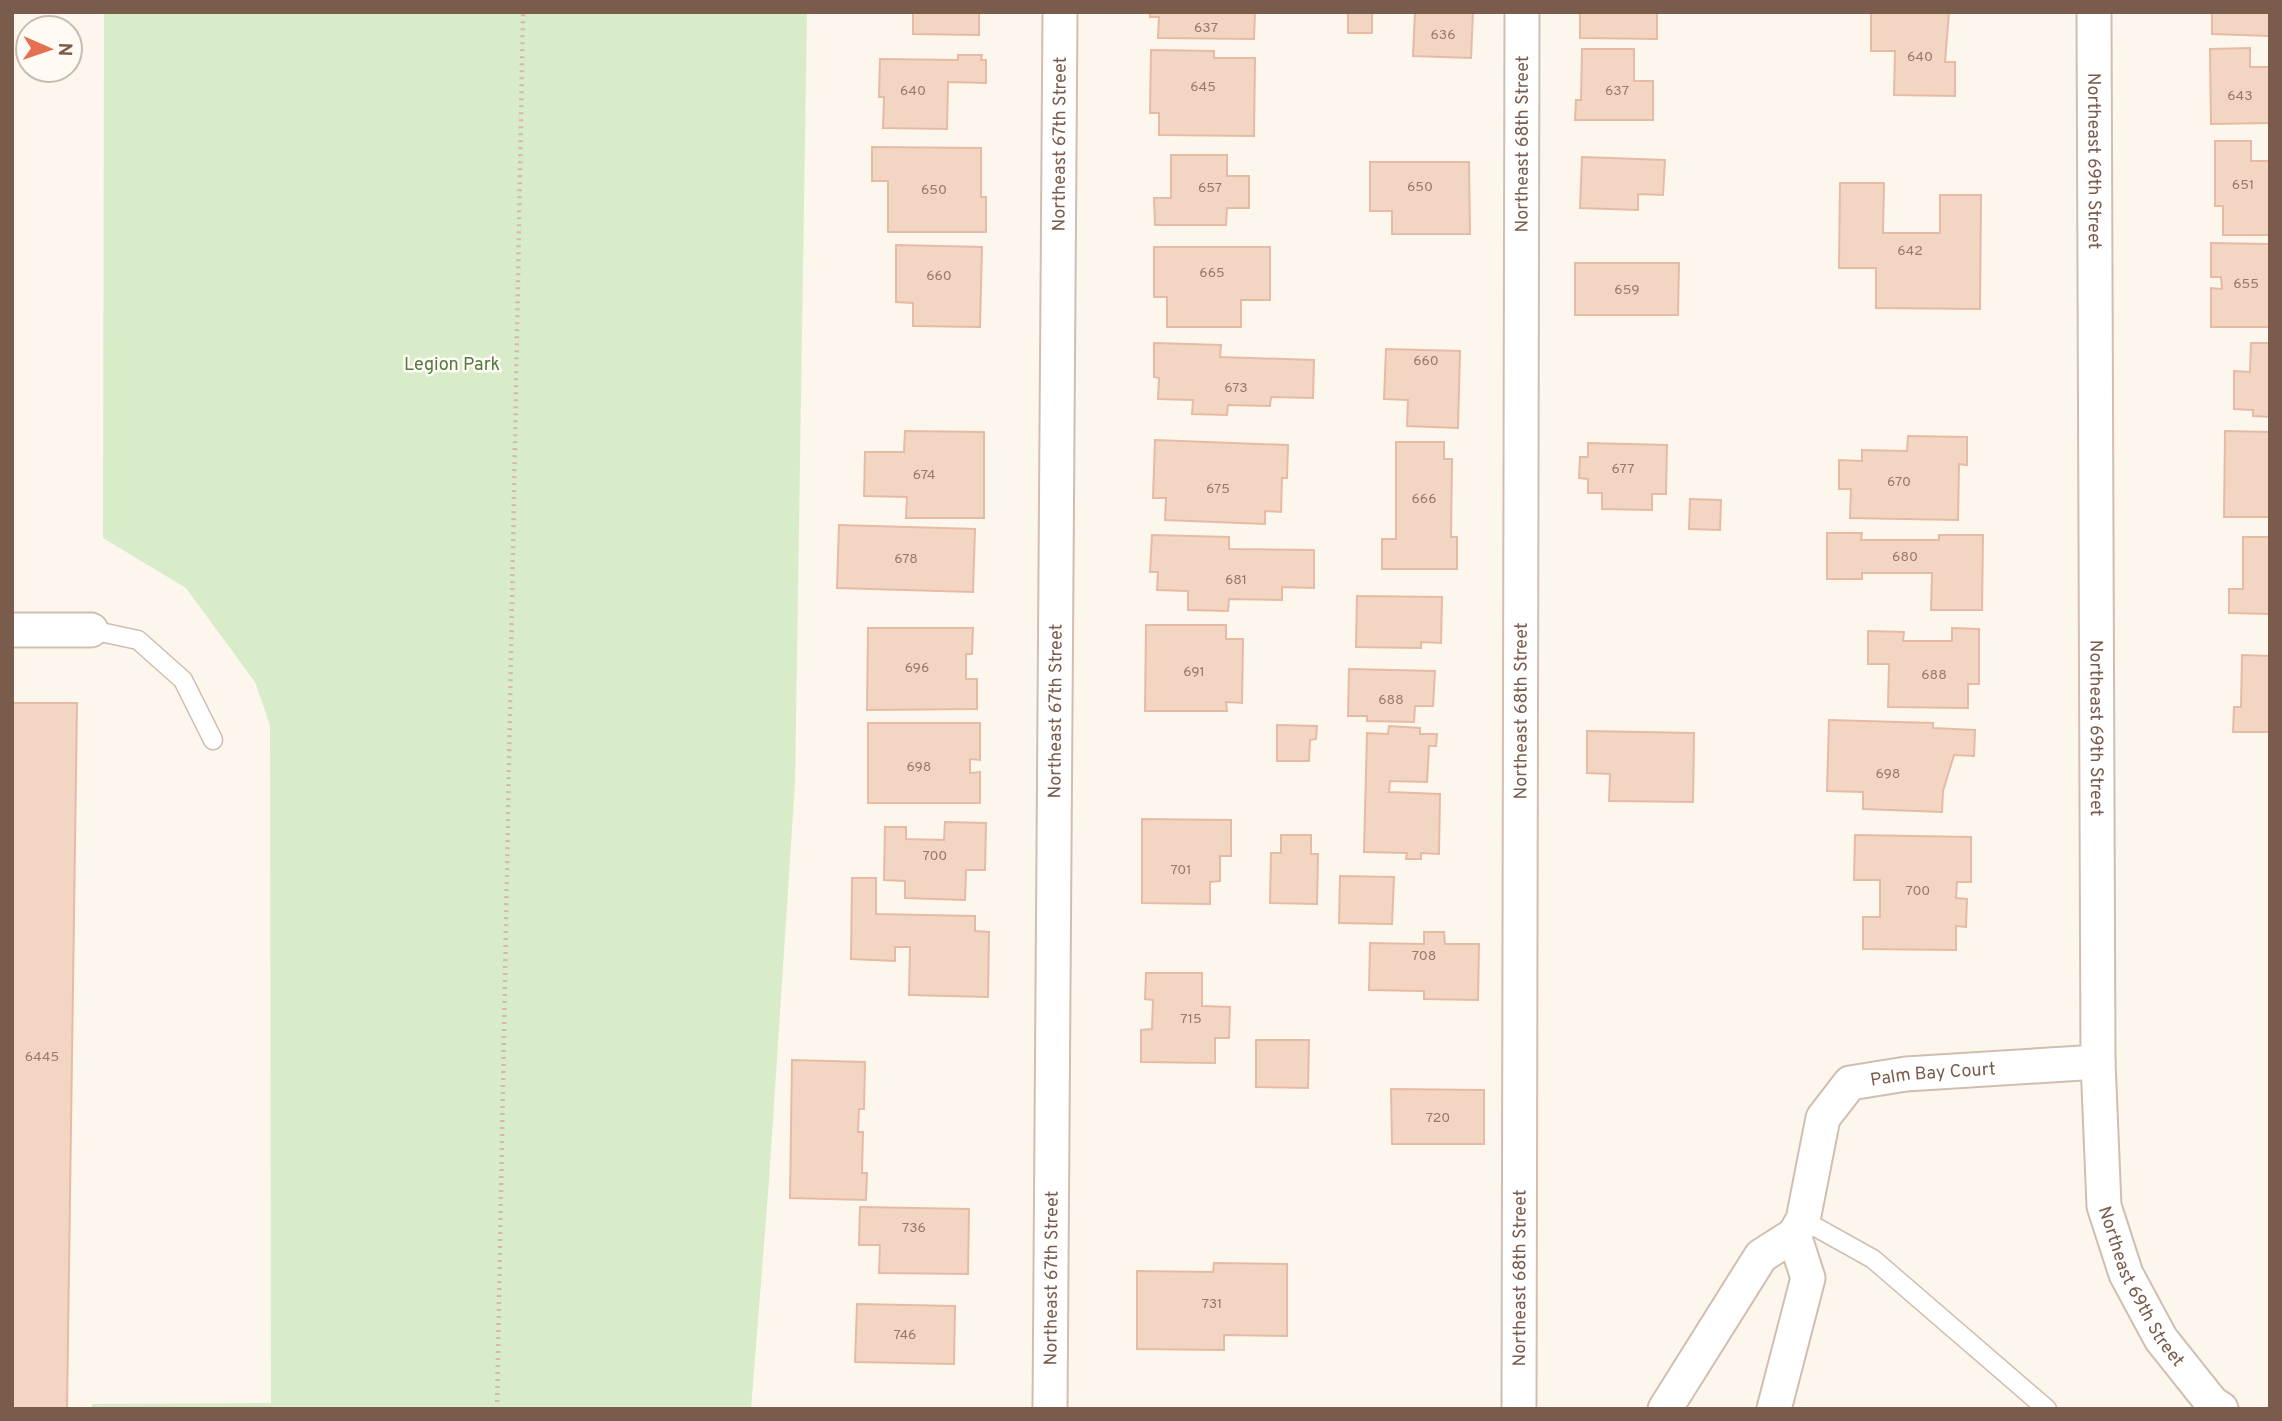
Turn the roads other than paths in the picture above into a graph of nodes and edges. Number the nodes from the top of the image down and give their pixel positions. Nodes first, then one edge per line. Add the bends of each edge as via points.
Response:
1 (1060, 12) edge
2 (1522, 12) edge
3 (2094, 12) edge
4 (12, 630) edge
5 (91, 631) joint
6 (213, 740) dead end
7 (2098, 1062) junction
8 (1799, 1227) junction
9 (1050, 1409) edge
10 (1518, 1409) edge
11 (1665, 1409) edge
12 (1774, 1409) edge
13 (2047, 1409) edge
14 (2221, 1409) edge

1 - 9 street, Northeast 67th Street
2 - 10 street, Northeast 68th Street
3 - 7 street, Northeast 69th Street
4 - 5 street
5 - 6 lane via 138,640 183,680
7 - 8 street, Palm Bay Court via 1906,1074 1850,1083 1823,1118
7 - 14 street, Northeast 69th Street via 2104,1206 2126,1274 2161,1339
8 - 11 street via 1762,1256
8 - 12 street, Palm Bay Court via 1808,1278
8 - 13 lane via 1873,1259

